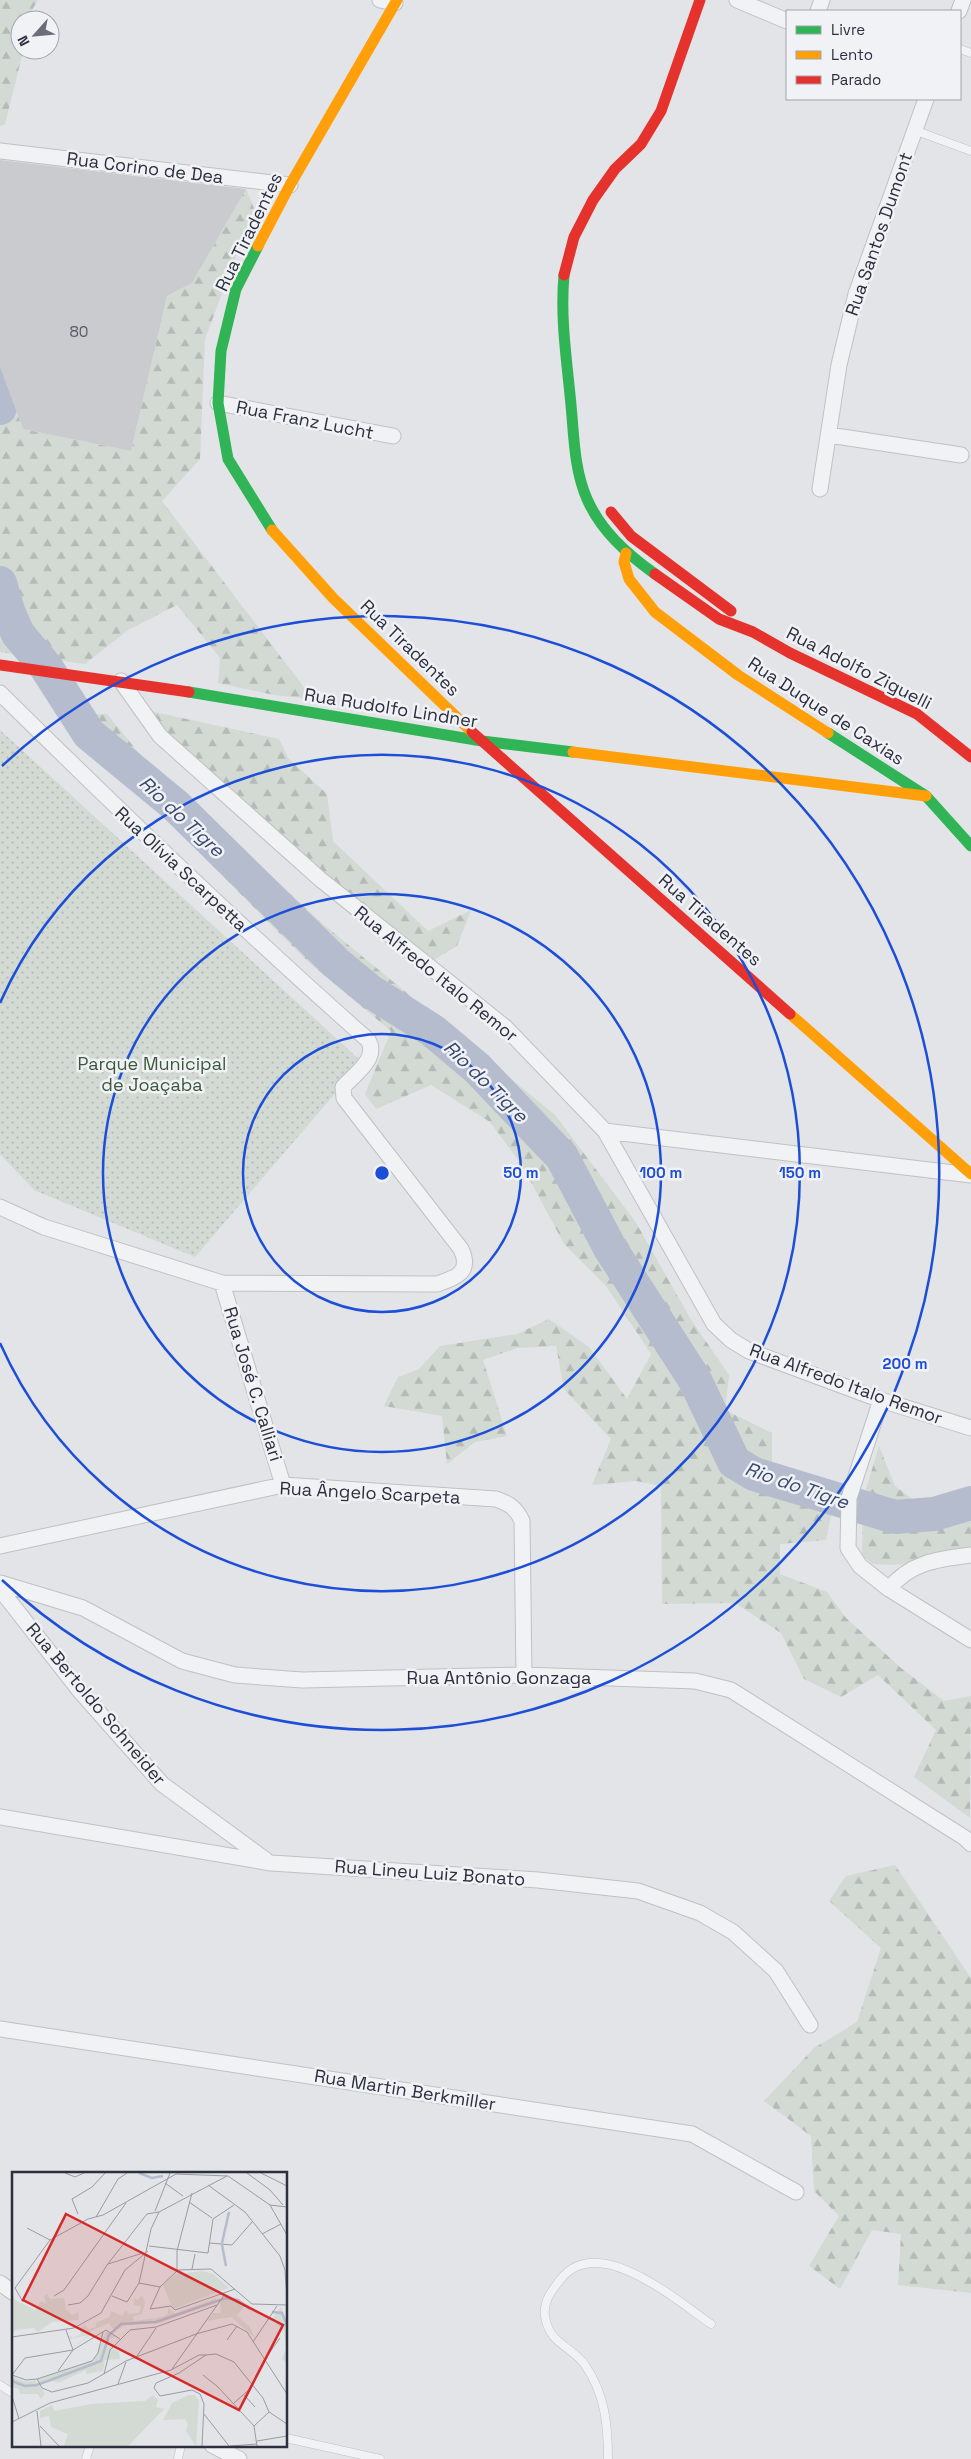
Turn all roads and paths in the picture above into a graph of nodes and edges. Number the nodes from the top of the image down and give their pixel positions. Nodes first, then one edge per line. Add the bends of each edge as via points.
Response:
1 (380, 0) edge
2 (700, 0) edge
3 (737, 0) edge
4 (396, 2) edge
5 (786, 21) edge
6 (926, 100) edge
7 (914, 130) junction
8 (0, 151) edge
9 (971, 151) edge
10 (290, 185) junction
11 (218, 403) junction
12 (573, 431) junction
13 (829, 435) junction
14 (393, 436) dead end
15 (961, 455) dead end
16 (593, 482) dead end
17 (820, 489) dead end
18 (606, 505) dead end
19 (645, 547) junction
20 (626, 553) junction
21 (644, 567) junction
22 (655, 612) junction
23 (753, 632) junction
24 (0, 665) edge
25 (121, 681) junction
26 (0, 693) edge
27 (482, 741) junction
28 (971, 757) edge
29 (926, 796) junction
30 (971, 846) edge
31 (605, 1132) junction
32 (971, 1175) edge
33 (0, 1207) edge
34 (222, 1283) junction
35 (881, 1400) junction
36 (971, 1428) edge
37 (283, 1485) junction
38 (0, 1546) edge
39 (971, 1555) edge
40 (0, 1583) edge
41 (0, 1589) edge
42 (889, 1589) junction
43 (971, 1640) edge
44 (524, 1675) junction
45 (0, 1817) edge
46 (971, 1844) edge
47 (271, 1863) junction
48 (810, 2026) dead end
49 (0, 2029) edge
50 (796, 2192) dead end
51 (711, 2324) dead end
52 (0, 2385) edge
53 (12, 2393) edge
54 (288, 2438) edge
55 (90, 2446) edge
56 (180, 2446) edge
57 (214, 2446) edge
58 (86, 2459) edge
59 (178, 2459) edge
60 (238, 2459) edge
61 (380, 2459) edge
62 (608, 2459) edge

1 - 4 street
2 - 12 street via 661,111 641,144 615,170 593,200 574,237 562,307
3 - 5 street
4 - 10 street, Rua Tiradentes
6 - 7 street, Rua Santos Dumont
7 - 9 lane
7 - 13 street, Rua Santos Dumont via 856,294 839,365
8 - 10 street, Rua Corino de Dea
10 - 11 street, Rua Tiradentes via 236,290 221,350
11 - 14 street, Rua Franz Lucht
11 - 27 street, Rua Tiradentes via 228,459 266,523 332,598
12 - 16 street
12 - 20 street via 577,466 587,499 602,525
13 - 15 street
13 - 17 street, Rua Santos Dumont
18 - 19 street via 631,536
19 - 20 street
19 - 21 street
19 - 23 street, Rua Adolfo Ziguelli
20 - 21 street, Rua Adolfo Ziguelli
20 - 22 street, Rua Duque de Caxias via 624,562 629,579
21 - 22 street via 648,599
21 - 23 street, Rua Adolfo Ziguelli via 720,619
22 - 29 street, Rua Duque de Caxias via 738,675
23 - 28 street, Rua Adolfo Ziguelli via 917,714
24 - 25 street, Rua Rudolfo Lindner
25 - 27 street, Rua Rudolfo Lindner
25 - 31 street, Rua Alfredo Italo Remor via 160,736 320,879 505,1027
26 - 34 street, Rua Olívia Scarpetta via 132,823 368,1040 372,1046 371,1056 343,1087 344,1098 465,1257 465,1266 459,1275 437,1284
27 - 29 street, Rua Rudolfo Lindner
27 - 32 street, Rua Tiradentes
29 - 30 street, Rua Duque de Caxias
31 - 32 street
31 - 35 street, Rua Alfredo Italo Remor via 714,1324 749,1351
33 - 34 street via 44,1227
34 - 37 street, Rua José C. Calliari
35 - 36 street, Rua Alfredo Italo Remor
35 - 42 street via 849,1498 848,1548 860,1566
37 - 38 street, Rua Ângelo Scarpeta
37 - 44 street, Rua Ângelo Scarpeta via 496,1499 516,1509 522,1521
39 - 42 street via 939,1559 915,1567 899,1577
40 - 44 street, Rua Antônio Gonzaga via 83,1608 182,1661 235,1675 302,1680
41 - 47 street, Rua Bertoldo Schneider via 79,1690 162,1784
42 - 43 street
44 - 46 street, Rua Antônio Gonzaga via 695,1681 731,1690
45 - 47 street, Rua Lineu Luiz Bonato
47 - 48 street, Rua Lineu Luiz Bonato via 538,1880 638,1891 700,1913 732,1932 776,1971
49 - 50 street, Rua Martin Berkmiller via 692,2134
51 - 62 lane via 630,2270 590,2262 567,2271 546,2300 545,2317 554,2340 584,2364 605,2406
52 - 53 lane
54 - 61 lane
55 - 58 lane
56 - 59 lane
57 - 60 street

